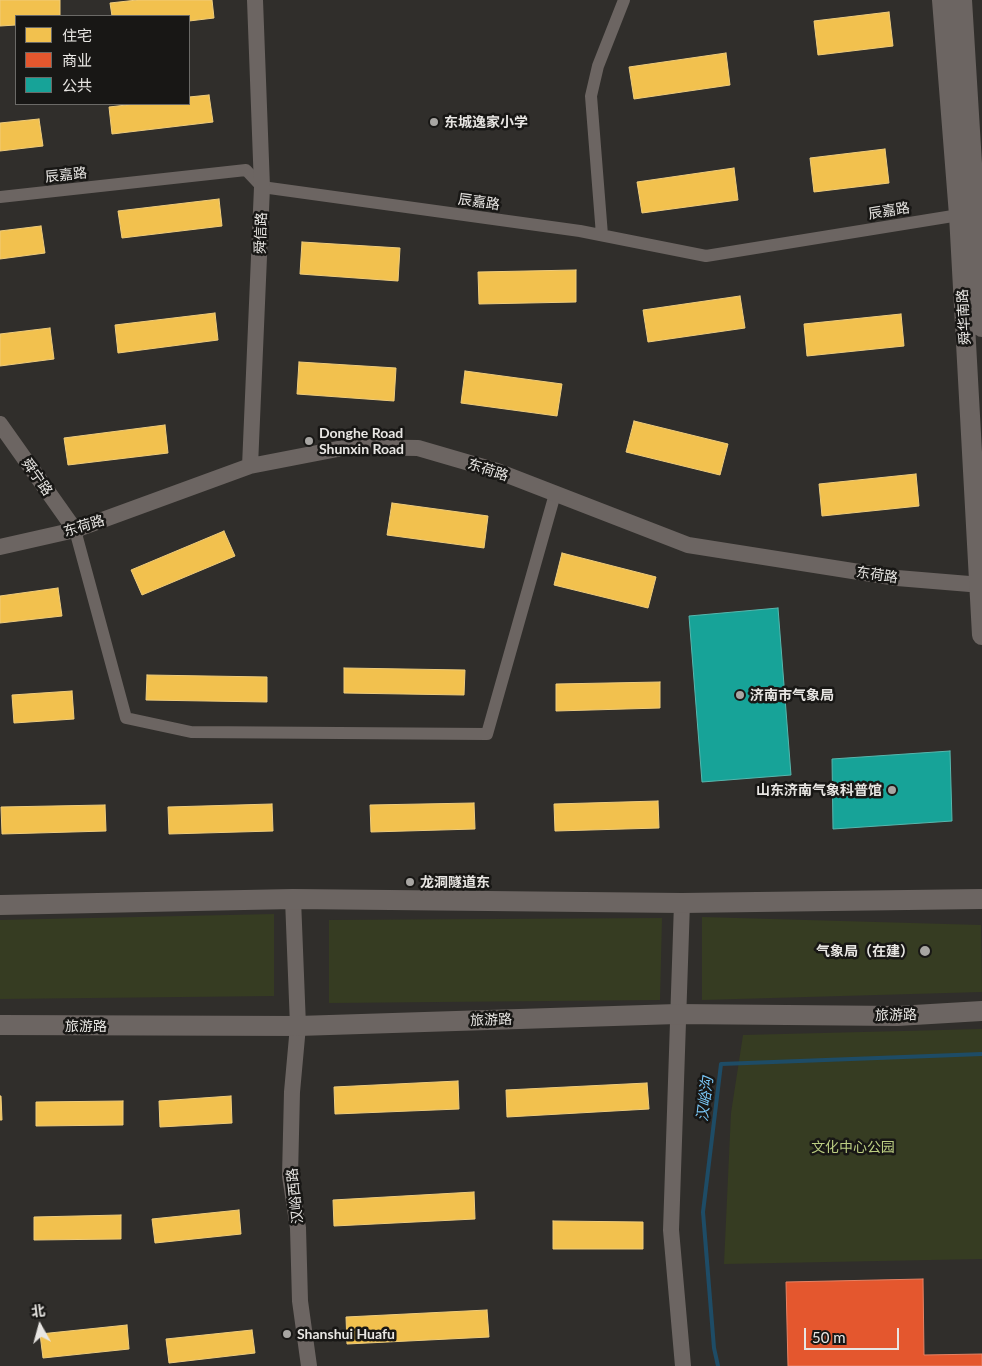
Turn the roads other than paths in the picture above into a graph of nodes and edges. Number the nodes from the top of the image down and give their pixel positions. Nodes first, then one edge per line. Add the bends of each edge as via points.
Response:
1 (255, 0) edge
2 (624, 0) edge
3 (942, 0) edge
4 (962, 0) edge
5 (262, 187) junction
6 (0, 197) edge
7 (959, 215) junction
8 (602, 235) junction
9 (982, 327) edge
10 (0, 424) edge
11 (250, 466) junction
12 (555, 494) junction
13 (75, 530) junction
14 (0, 547) edge
15 (980, 584) edge
16 (982, 635) edge
17 (292, 898) junction
18 (982, 899) edge
19 (682, 903) junction
20 (0, 905) edge
21 (982, 1011) edge
22 (677, 1014) junction
23 (0, 1025) edge
24 (298, 1026) junction
25 (309, 1366) edge
26 (683, 1366) edge

1 - 5 street, 舜信路
2 - 8 street via 598,66 591,96
3 - 7 main road, 舜华南路
4 - 9 main road, 舜华南路
5 - 6 street, 辰嘉路 via 246,170
5 - 8 street, 辰嘉路
5 - 11 street, 舜信路
7 - 8 street, 辰嘉路 via 706,256
7 - 15 main road, 舜华南路
10 - 13 street, 舜宁路
11 - 12 street, 东荷路 via 348,447 418,448 496,471
11 - 13 street, 东荷路
12 - 13 street via 487,734 191,732 126,718
12 - 15 street, 东荷路 via 688,545 897,578
13 - 14 street, 东荷路
15 - 16 main road, 舜华南路
17 - 19 main road
17 - 20 main road
17 - 24 street, 汉峪西路
18 - 19 main road
19 - 22 street
21 - 22 main road, 旅游路 via 897,1016
22 - 24 main road, 旅游路
22 - 26 street via 671,1230
23 - 24 main road, 旅游路
24 - 25 street, 汉峪西路 via 290,1176 298,1228 300,1301

